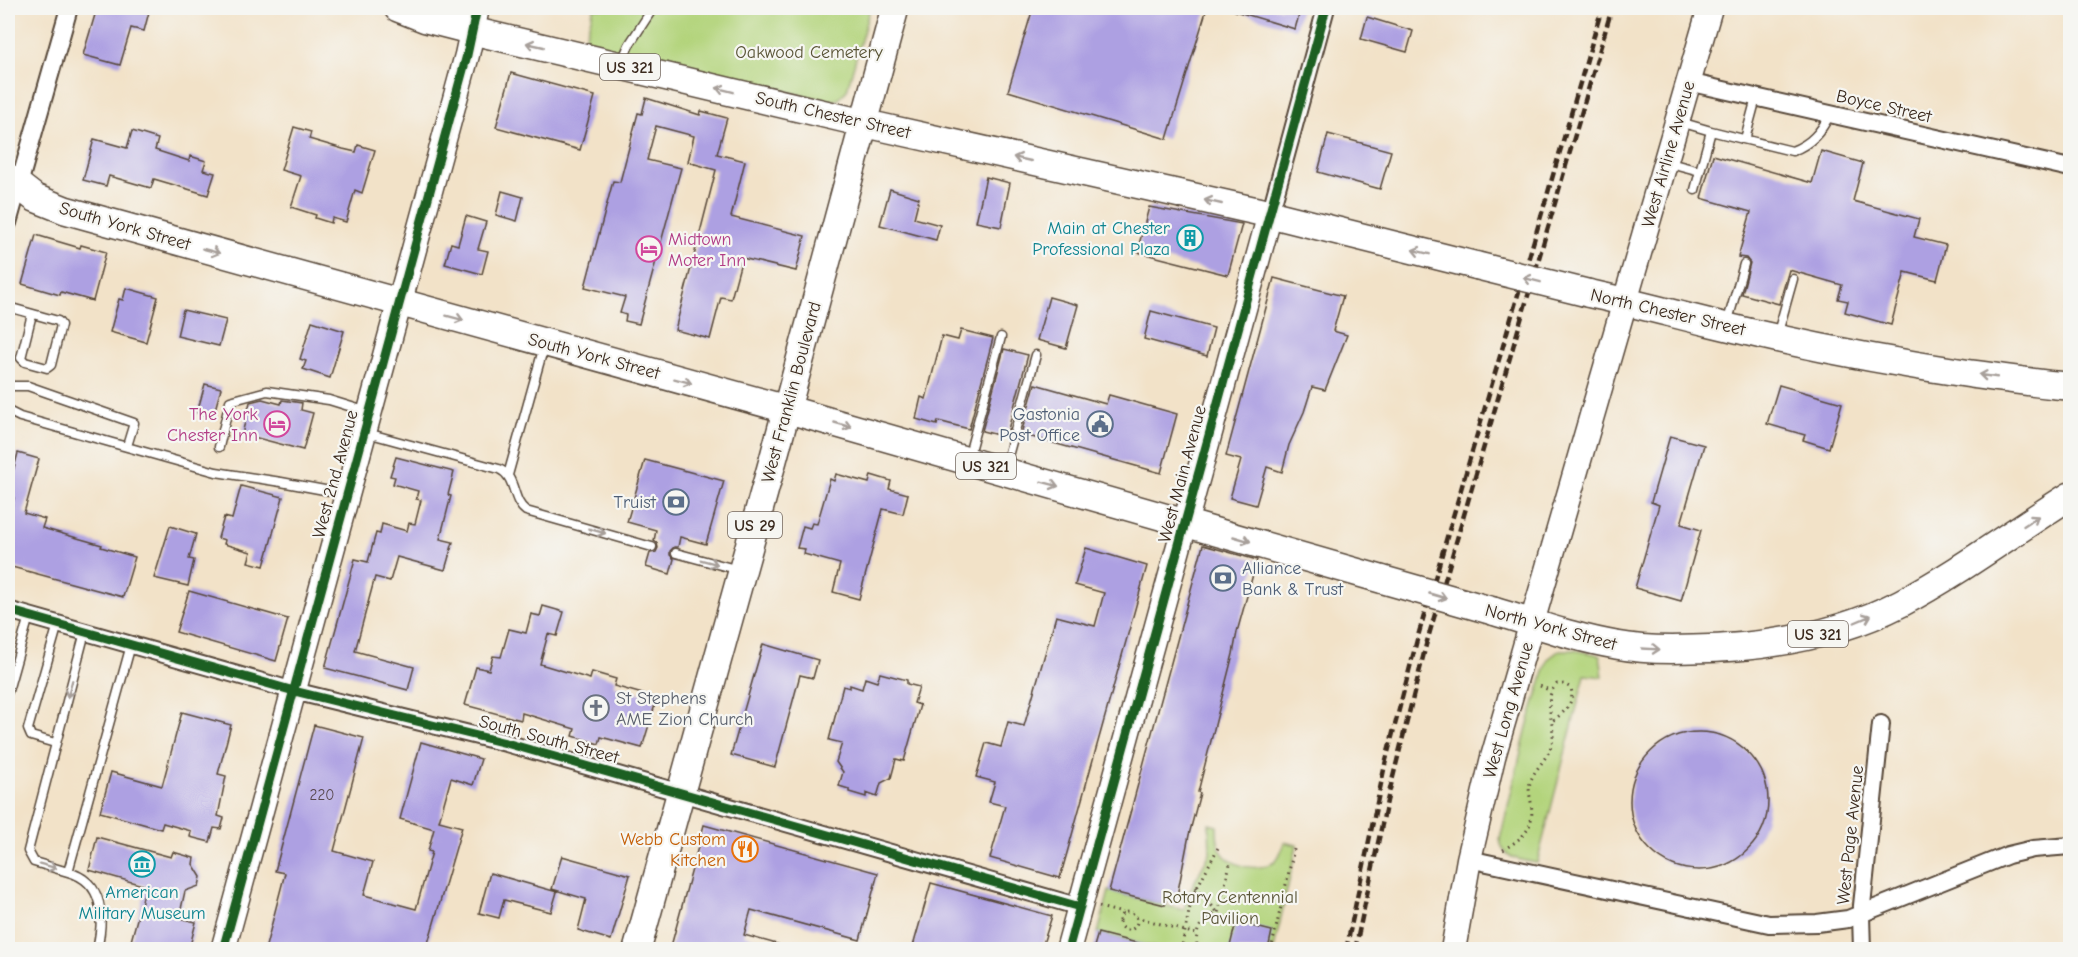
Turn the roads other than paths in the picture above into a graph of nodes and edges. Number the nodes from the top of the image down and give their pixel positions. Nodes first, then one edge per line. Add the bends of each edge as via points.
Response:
1 (69, 8) edge
2 (398, 8) edge
3 (653, 8) edge
4 (895, 8) edge
5 (1326, 8) edge
6 (1710, 8) edge
7 (475, 19) edge
8 (621, 65) junction
9 (1688, 82) junction
10 (1756, 98) junction
11 (1830, 114) junction
12 (1677, 122) junction
13 (863, 123) junction
14 (1711, 131) junction
15 (1745, 140) junction
16 (1666, 162) junction
17 (2070, 168) edge
18 (1700, 171) junction
19 (13, 181) edge
20 (1695, 190) dead end
21 (1270, 214) junction
22 (8, 223) edge
23 (1744, 264) dead end
24 (1793, 279) dead end
25 (1626, 301) junction
26 (398, 303) junction
27 (8, 307) edge
28 (32, 314) junction
29 (1726, 327) junction
30 (1001, 337) dead end
31 (1776, 338) junction
32 (544, 342) junction
33 (1036, 355) dead end
34 (8, 386) edge
35 (2062, 388) edge
36 (786, 409) junction
37 (8, 411) edge
38 (366, 422) junction
39 (127, 446) junction
40 (219, 447) dead end
41 (967, 460) junction
42 (1004, 471) junction
43 (508, 475) junction
44 (347, 494) junction
45 (2070, 496) edge
46 (1186, 523) junction
47 (652, 547) dead end
48 (676, 553) dead end
49 (742, 571) junction
50 (8, 610) edge
51 (29, 616) junction
52 (1532, 623) junction
53 (58, 624) junction
54 (85, 632) junction
55 (131, 645) junction
56 (8, 691) edge
57 (294, 691) junction
58 (1881, 724) dead end
59 (55, 743) junction
60 (681, 793) junction
61 (2070, 846) edge
62 (1470, 859) junction
63 (68, 872) junction
64 (1090, 907) junction
65 (1861, 915) junction
66 (97, 950) edge
67 (223, 950) edge
68 (637, 950) edge
69 (1068, 950) edge
70 (1453, 950) edge
71 (1862, 950) edge

1 - 19 street
2 - 7 main road, South Chester Street / US 321 via 426,19
3 - 8 lane
4 - 13 main road, West Franklin Boulevard / US 29
5 - 21 street, West Main Avenue
6 - 9 street, West Airline Avenue
8 -> 7 main road, South Chester Street / US 321
7 - 26 street, West 2nd Avenue
13 -> 8 main road, South Chester Street / US 321
9 - 10 street, Boyce Street
9 - 12 street, West Airline Avenue
10 - 11 street, Boyce Street
10 - 15 lane
11 - 15 lane via 1823,128 1803,148 1792,151
11 - 17 street, Boyce Street
12 - 14 lane
12 - 16 street, West Airline Avenue
21 -> 13 main road, South Chester Street / US 321
13 - 36 main road, West Franklin Boulevard / US 29
14 - 15 lane
14 - 18 lane
16 - 18 lane
16 - 25 street, West Airline Avenue
18 - 20 lane
19 - 22 street
19 -> 26 main road, South York Street / US 321 via 35,198 65,210
25 -> 21 main road, North Chester Street / US 321, bridge
21 - 46 street, West Main Avenue
23 - 29 lane
24 - 31 lane
25 - 29 main road, North Chester Street / US 321
25 - 52 street, West Long Avenue
26 -> 32 main road, South York Street / US 321
26 - 38 street, West 2nd Avenue
27 - 28 lane
28 - 28 lane via 61,325 47,368 21,358
29 - 31 main road, North Chester Street / US 321
30 - 41 lane
35 -> 31 main road, North Chester Street / US 321
32 -> 36 main road, South York Street / US 321
32 - 43 lane
33 - 42 lane
34 - 39 lane via 28,386 134,423
36 -> 41 main road, South York Street / US 321
36 - 49 main road, West Franklin Boulevard / US 29
37 - 39 lane
38 - 40 lane via 329,400 267,391 230,401
38 - 43 lane
38 - 44 street, West 2nd Avenue
39 - 44 lane via 216,472
41 - 42 main road, South York Street / US 321
42 -> 46 main road, South York Street / US 321
43 -> 47 lane via 522,508
44 - 57 street, West 2nd Avenue
52 -> 45 main road, North York Street / US 321 via 1584,639 1644,649 1736,648 1792,641 1898,605
46 -> 52 main road, North York Street / US 321, bridge
46 - 64 street, West Main Avenue
48 -> 49 lane
49 - 60 main road, West Franklin Boulevard / US 29
50 - 51 street, South South Street
51 - 53 street, South South Street
51 - 56 lane
52 - 62 street, West Long Avenue via 1493,757
53 - 54 street, South South Street
53 - 59 lane via 28,729 31,736
54 - 55 street, South South Street
54 -> 59 lane
55 - 57 street, South South Street
55 - 63 lane
57 - 60 street, South South Street via 506,743
57 - 67 street, West 2nd Avenue
58 - 65 street, West Page Avenue
59 -> 63 lane via 28,851 34,862
60 - 64 street, South South Street
60 - 68 main road, West Franklin Boulevard / US 29
61 - 65 street via 2008,855
62 - 65 street via 1769,924 1817,923
62 - 70 street, West Long Avenue
63 - 66 lane via 80,875 93,887 101,912
64 - 69 street, West Main Avenue
65 - 71 street, West Page Avenue

